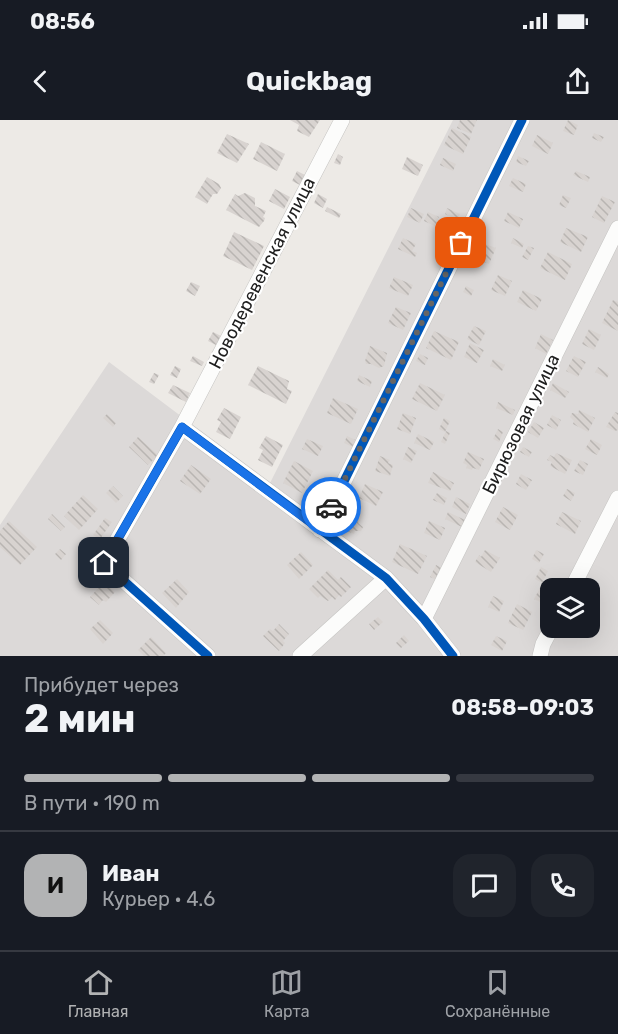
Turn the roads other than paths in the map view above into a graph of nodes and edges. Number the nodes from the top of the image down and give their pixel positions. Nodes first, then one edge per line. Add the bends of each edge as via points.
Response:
1 (342, 120) edge
2 (522, 120) edge
3 (618, 228) edge
4 (182, 427) junction
5 (618, 498) edge
6 (320, 530) junction
7 (386, 578) junction
8 (577, 578) edge
9 (424, 619) junction
10 (546, 638) edge
11 (208, 656) edge
12 (300, 656) edge
13 (453, 656) edge
14 (540, 656) edge

1 - 4 street, Новодеревенская улица
2 - 6 street
3 - 9 street, Бирюзовая улица
4 - 6 street
4 - 11 street, Новодеревенская улица via 104,563
5 - 8 street
6 - 7 street
7 - 9 street
7 - 12 street
9 - 13 street
10 - 14 street

